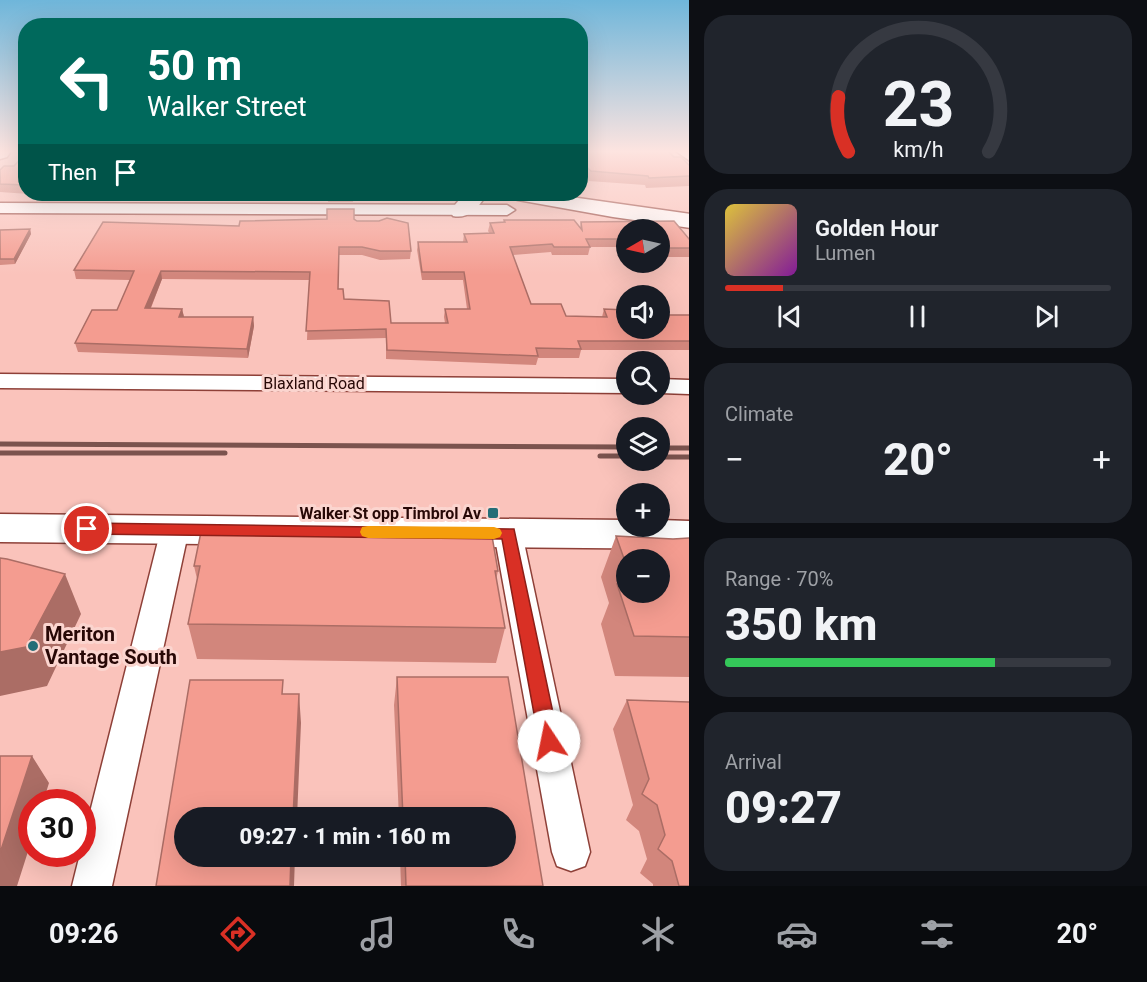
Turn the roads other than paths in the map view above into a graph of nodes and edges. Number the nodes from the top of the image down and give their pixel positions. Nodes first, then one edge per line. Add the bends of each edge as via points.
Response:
1 (588, 195) edge
2 (198, 201) edge
3 (472, 201) edge
4 (513, 202) edge
5 (0, 208) edge
6 (195, 208) junction
7 (689, 209) edge
8 (461, 211) junction
9 (689, 221) edge
10 (0, 381) edge
11 (616, 386) edge
12 (670, 386) edge
13 (689, 387) edge
14 (0, 528) edge
15 (175, 529) junction
16 (508, 533) junction
17 (689, 535) edge
18 (571, 852) dead end
19 (92, 886) edge

1 - 7 main road
2 - 6 street
3 - 8 main road
4 - 8 street
4 - 9 main road
5 - 6 street
6 - 8 street
10 - 11 street, Blaxland Road
12 - 13 street
14 - 15 main road
15 - 16 main road
15 - 19 street
16 - 17 main road
16 - 18 street

